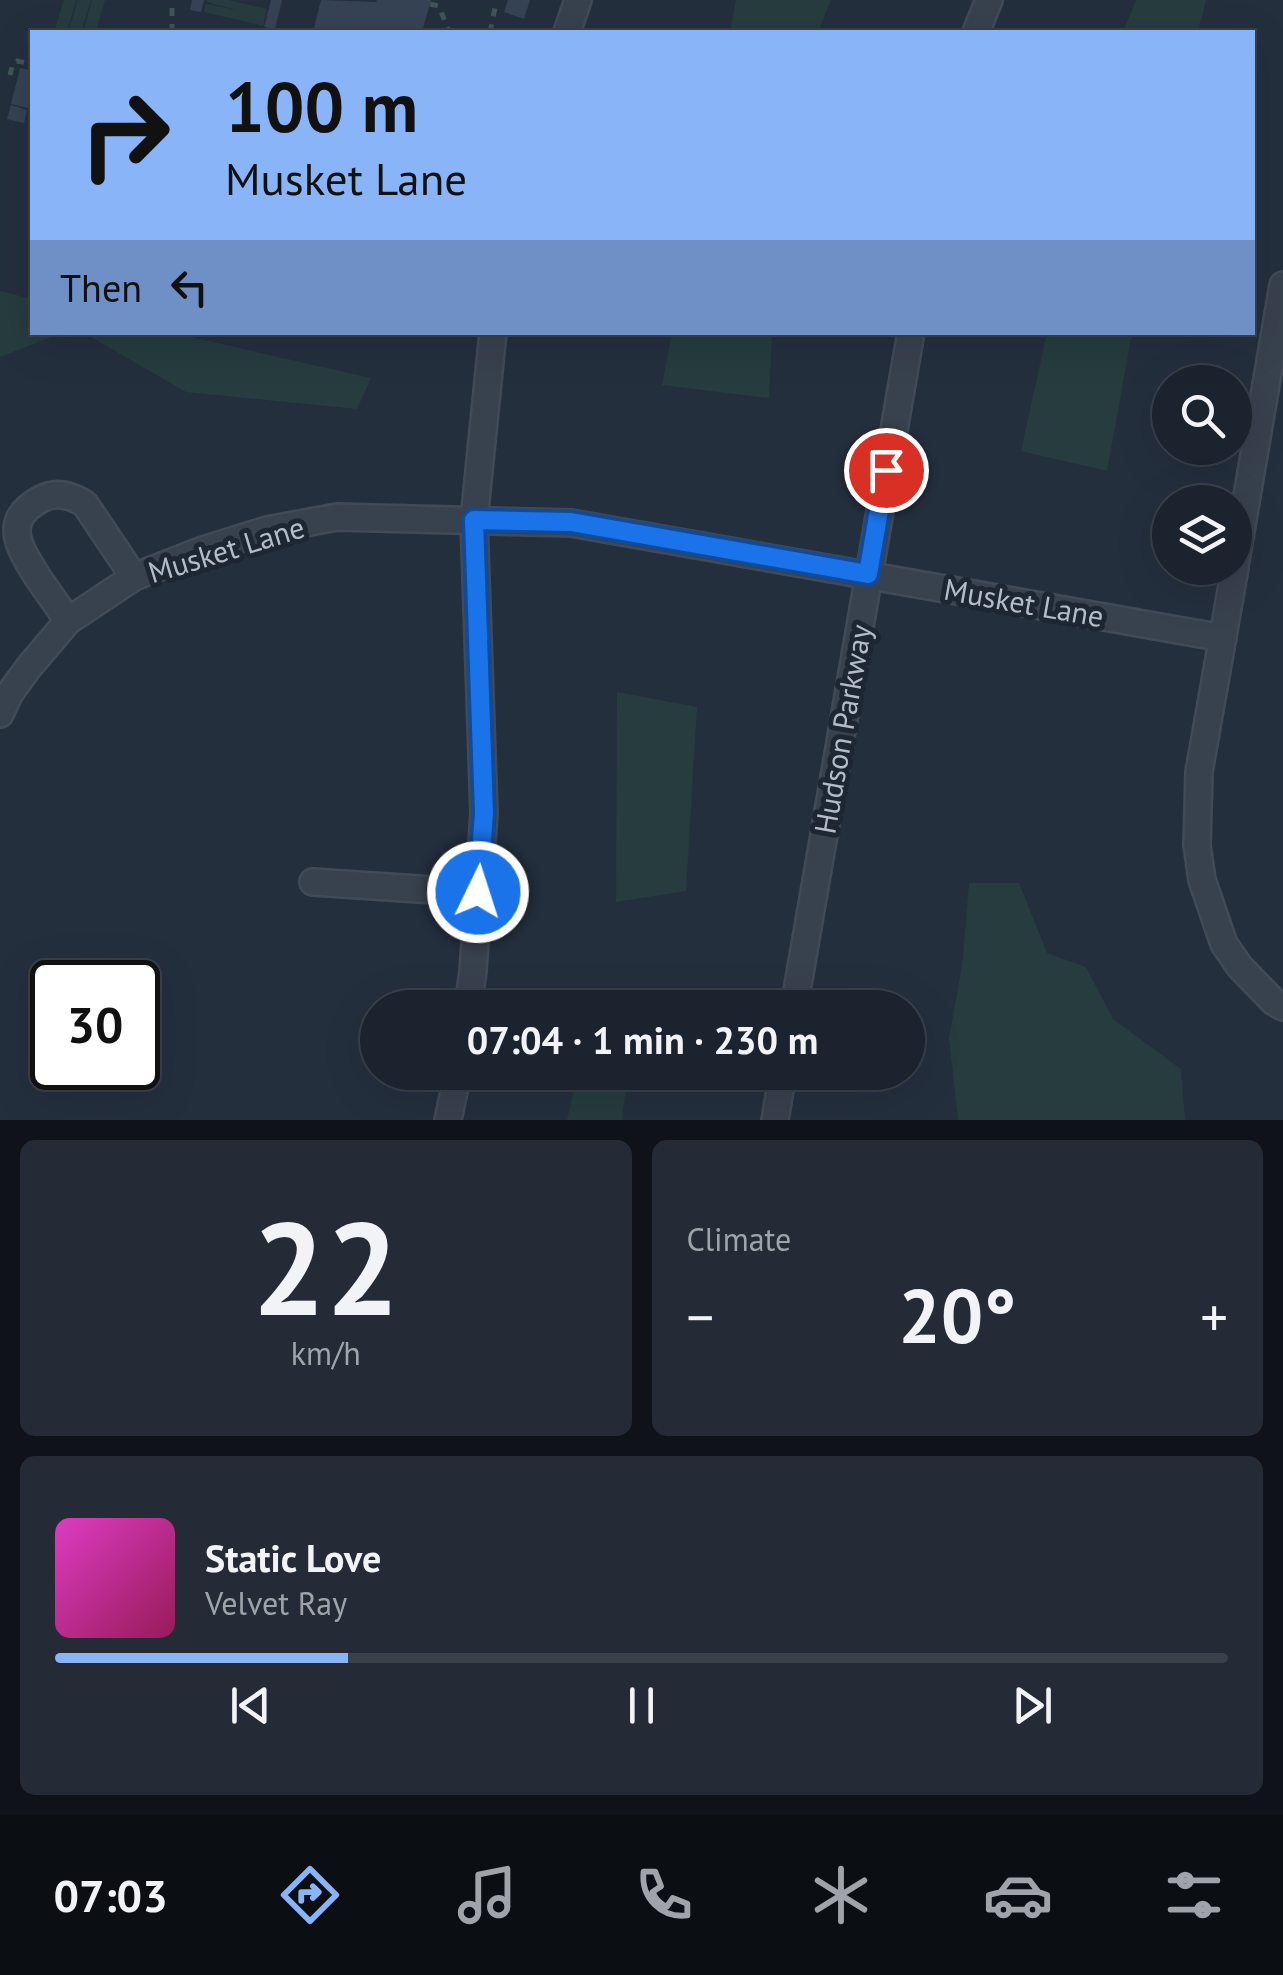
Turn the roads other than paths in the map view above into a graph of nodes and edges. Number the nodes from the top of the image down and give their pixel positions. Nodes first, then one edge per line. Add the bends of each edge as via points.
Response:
1 (578, 0) edge
2 (989, 0) edge
3 (568, 30) edge
4 (977, 30) edge
5 (1283, 285) edge
6 (493, 335) edge
7 (910, 335) edge
8 (1249, 485) edge
9 (474, 520) junction
10 (868, 574) junction
11 (134, 577) junction
12 (1232, 585) edge
13 (68, 621) junction
14 (1223, 638) junction
15 (0, 714) edge
16 (313, 882) dead end
17 (478, 892) junction
18 (470, 990) edge
19 (797, 990) edge
20 (1283, 1008) edge
21 (454, 1090) edge
22 (780, 1090) edge
23 (448, 1120) edge
24 (775, 1120) edge

1 - 3 street
2 - 4 street
5 - 8 street
6 - 9 street
7 - 10 street, Hudson Parkway
9 - 10 street, Musket Lane via 571,522
9 - 11 street, Musket Lane via 338,518 267,530
9 - 17 street via 484,813
10 - 14 street, Musket Lane
10 - 19 street, Hudson Parkway
11 - 13 street, Musket Lane
11 - 13 street via 85,504 58,494 28,506 16,533 20,550
12 - 14 street
13 - 15 street, Musket Lane via 28,667
14 - 20 street via 1198,772 1202,880 1224,944
16 - 17 street
17 - 18 street
21 - 23 street
22 - 24 street

